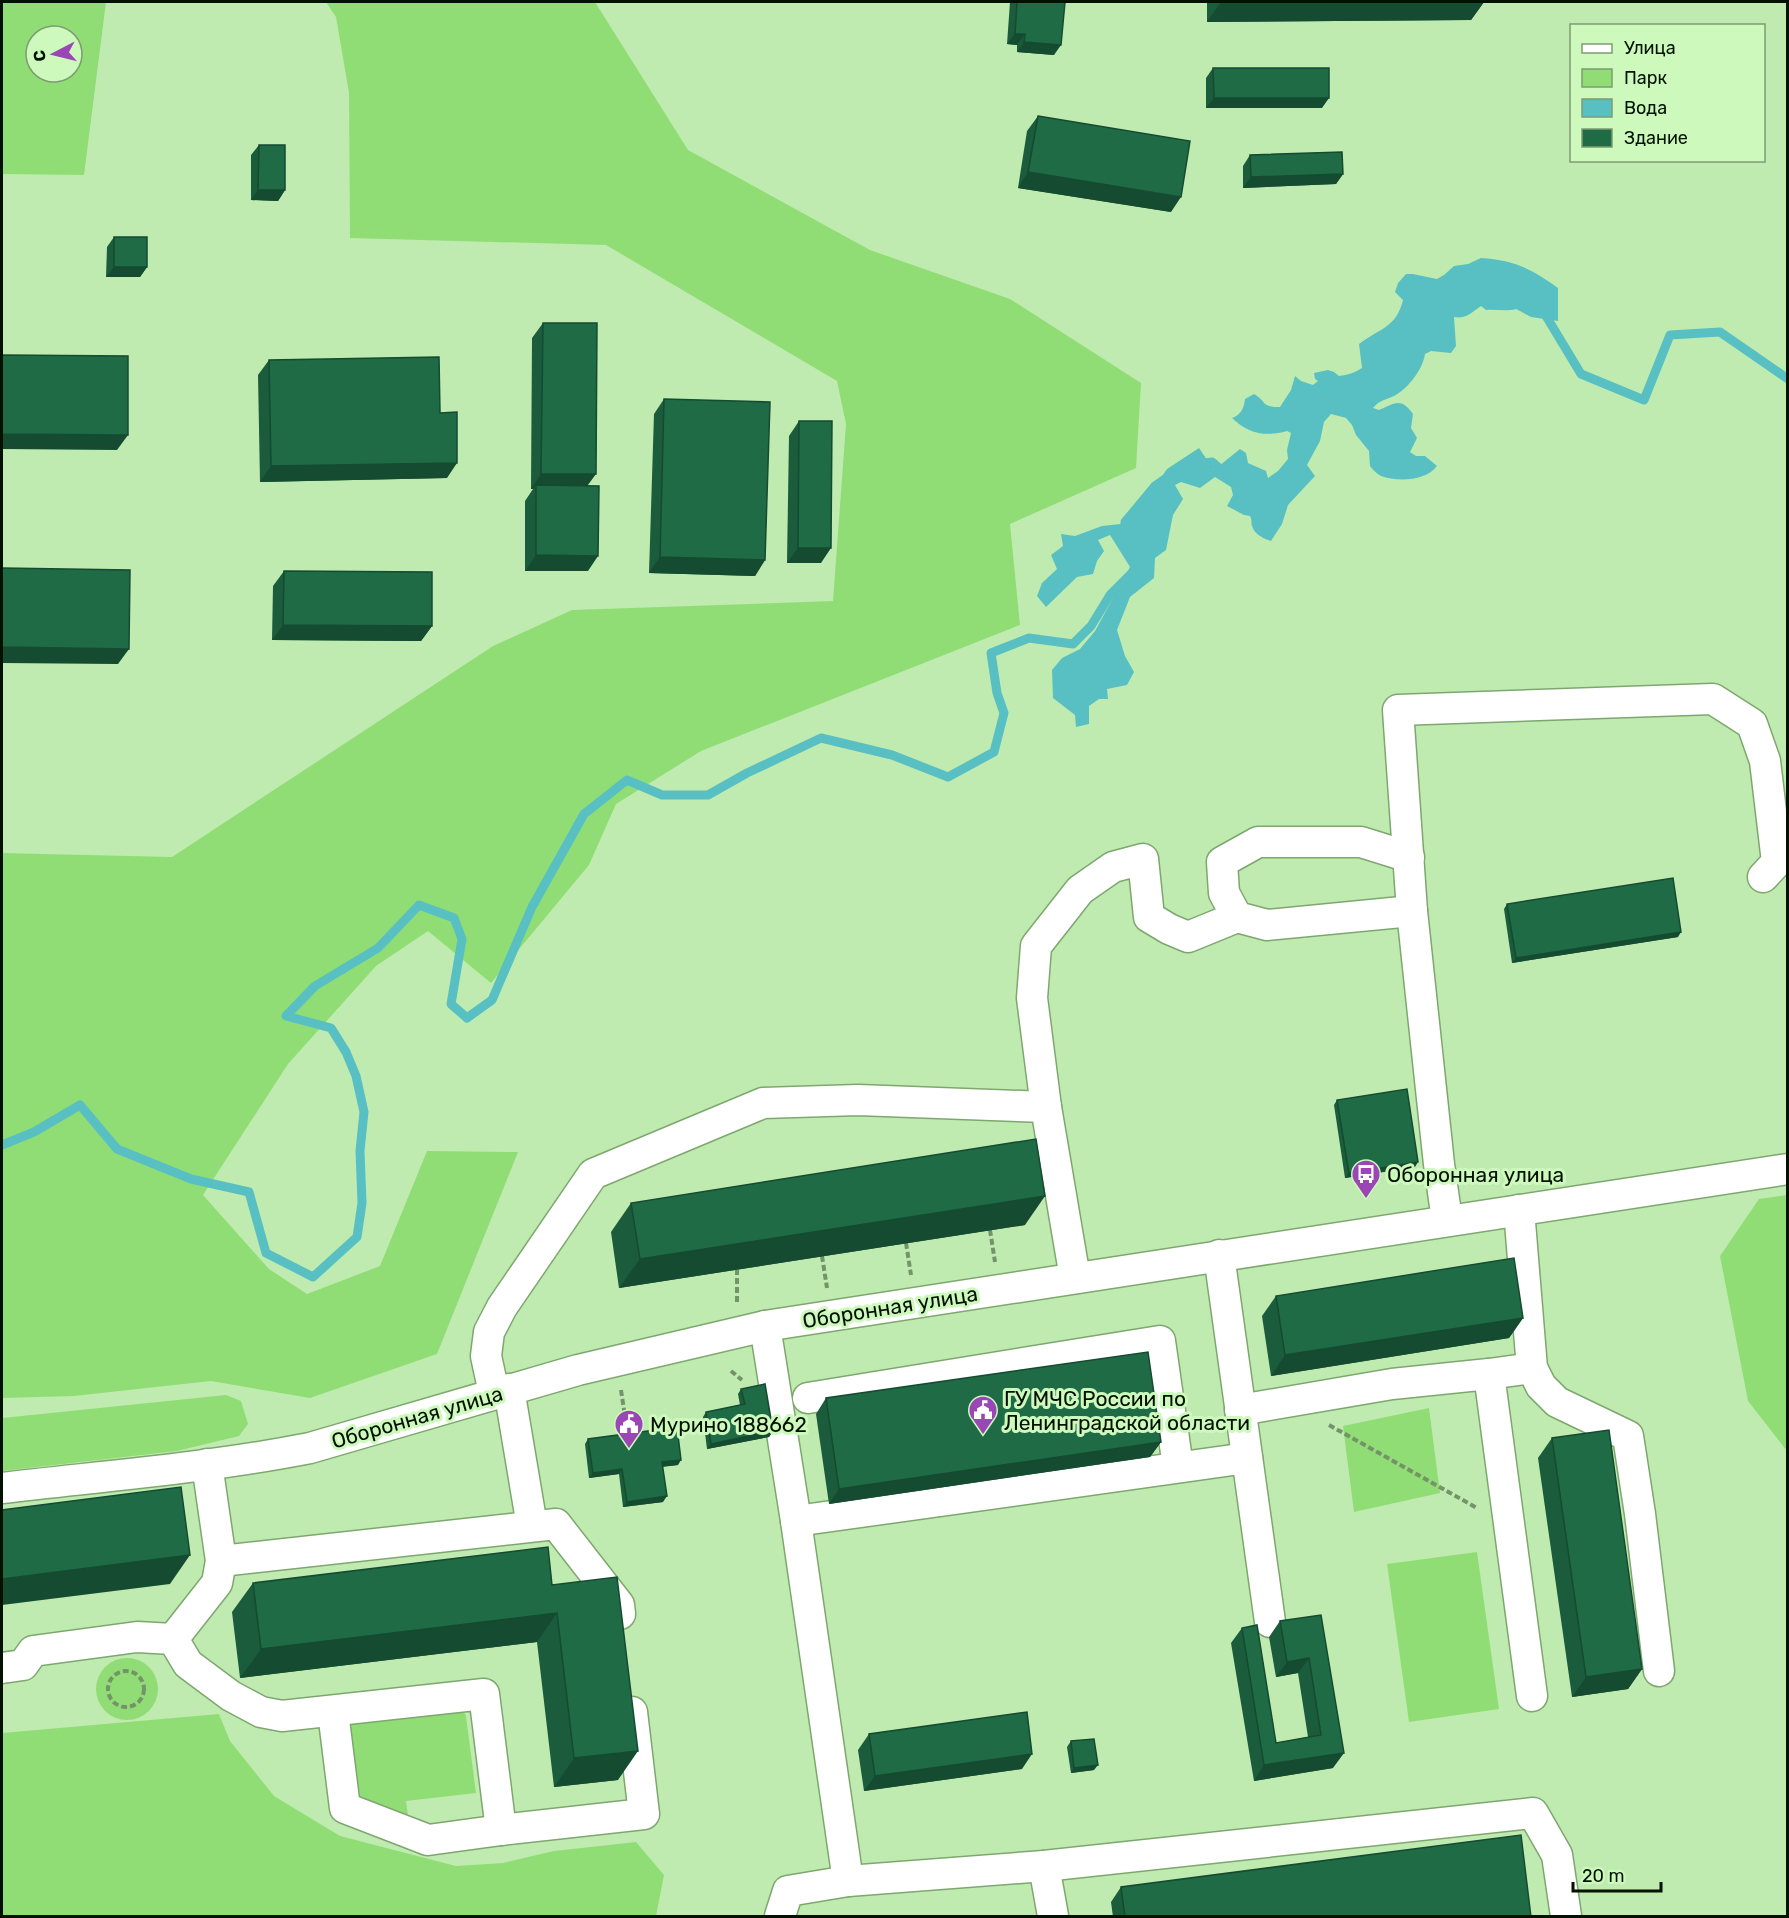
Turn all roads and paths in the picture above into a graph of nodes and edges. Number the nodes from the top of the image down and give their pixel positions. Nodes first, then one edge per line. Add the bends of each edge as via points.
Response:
1 (1409, 857) junction
2 (1763, 877) dead end
3 (1412, 911) junction
4 (1237, 917) junction
5 (1046, 1107) junction
6 (1788, 1169) edge
7 (1519, 1210) junction
8 (1447, 1220) junction
9 (1219, 1255) junction
10 (737, 1270) edge
11 (1075, 1278) junction
12 (736, 1307) dead end
13 (765, 1326) junction
14 (1532, 1368) junction
15 (1489, 1374) junction
16 (620, 1389) dead end
17 (502, 1391) junction
18 (808, 1398) dead end
19 (1240, 1410) junction
20 (1329, 1424) dead end
21 (628, 1438) edge
22 (1247, 1458) junction
23 (207, 1464) junction
24 (1178, 1467) junction
25 (2, 1488) edge
26 (796, 1521) junction
27 (532, 1526) junction
28 (1509, 1526) junction
29 (221, 1561) junction
30 (1270, 1622) dead end
31 (173, 1639) junction
32 (623, 1640) edge
33 (2, 1668) edge
34 (1659, 1671) dead end
35 (108, 1683) joint
36 (629, 1686) edge
37 (1532, 1696) dead end
38 (333, 1712) junction
39 (501, 1830) junction
40 (1044, 1866) junction
41 (848, 1881) junction
42 (780, 1917) edge
43 (1053, 1917) edge
44 (1566, 1917) edge

1 - 2 street via 1398,710 1713,699 1752,724 1765,762 1777,862
1 - 3 street
1 - 4 street via 1361,842 1258,842 1222,862 1224,892
3 - 4 street via 1267,926
3 - 8 street
4 - 5 street via 1188,937 1149,917 1143,859 1113,867 1080,890 1036,946 1032,998
5 - 11 street
5 - 17 street via 858,1100 763,1103 593,1174 502,1306 489,1332 486,1356
6 - 7 street, Оборонная улица
7 - 8 street, Оборонная улица
7 - 14 street
8 - 9 street, Оборонная улица
9 - 11 street, Оборонная улица
9 - 19 street
10 - 12 path
11 - 13 street, Оборонная улица
13 - 17 street, Оборонная улица
13 - 26 street
14 - 15 street
14 - 34 street via 1541,1386 1557,1402 1628,1436
15 - 19 street via 1392,1384
15 - 28 street
16 - 21 path
17 - 23 street, Оборонная улица via 310,1448
17 - 27 street
18 - 24 street via 1160,1341
19 - 22 street
20 - 28 path
22 - 24 street
22 - 30 street
23 - 25 street, Оборонная улица
23 - 29 street
24 - 26 street
26 - 41 street
27 - 29 street
27 - 32 street via 556,1524 619,1605
28 - 37 street
29 - 31 street via 217,1583
31 - 33 street via 137,1637 33,1652 23,1665
31 - 38 street via 188,1664 231,1696 261,1712 282,1716
35 - 35 path via 112,1702 120,1707 139,1704 144,1696 145,1686 132,1671 114,1675
36 - 39 street via 644,1814
38 - 39 street via 345,1808 428,1840
38 - 39 street via 484,1694
40 - 41 street
40 - 43 street
40 - 44 street via 1533,1813 1557,1855
41 - 42 street via 788,1891

